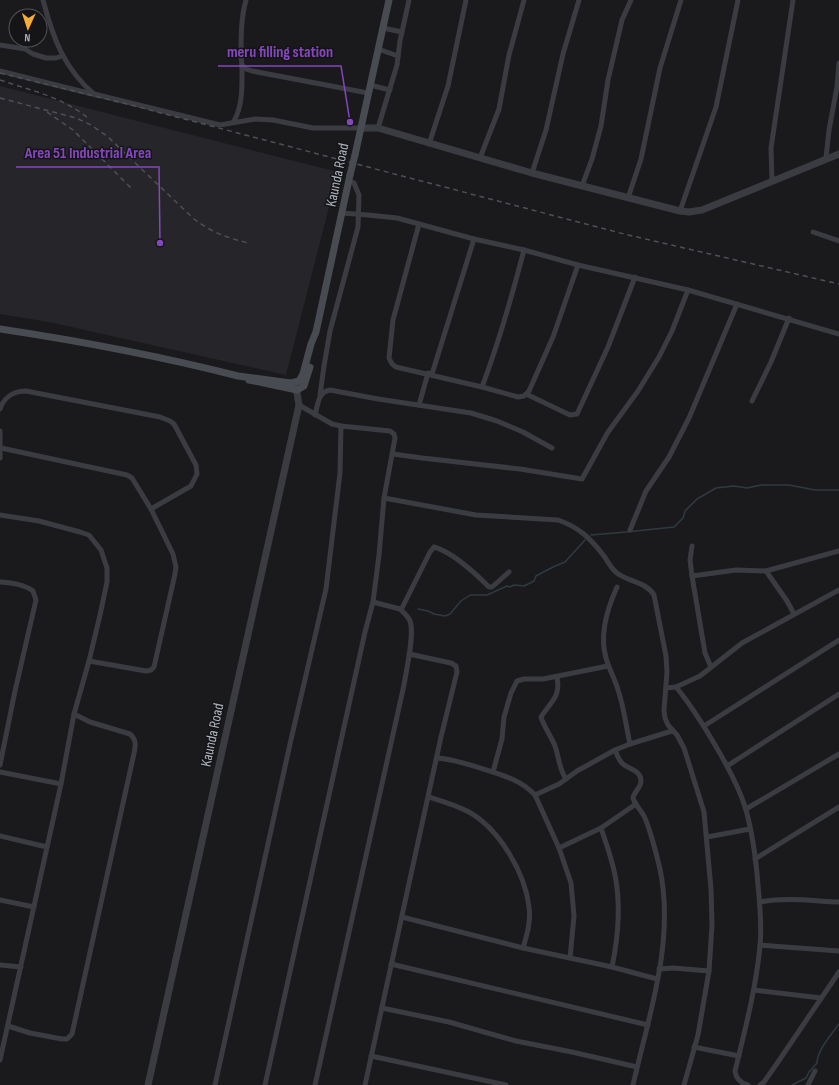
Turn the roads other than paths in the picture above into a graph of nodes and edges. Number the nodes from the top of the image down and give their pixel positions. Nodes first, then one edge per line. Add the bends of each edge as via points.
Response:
1 (43, 0) edge
2 (246, 0) edge
3 (389, 0) edge
4 (409, 0) edge
5 (466, 0) edge
6 (524, 0) edge
7 (579, 0) edge
8 (631, 0) edge
9 (681, 0) edge
10 (738, 0) edge
11 (793, 0) edge
12 (383, 28) junction
13 (402, 32) junction
14 (0, 45) edge
15 (378, 49) junction
16 (62, 56) junction
17 (398, 56) junction
18 (839, 64) edge
19 (242, 65) junction
20 (0, 71) edge
21 (370, 85) junction
22 (390, 90) junction
23 (368, 93) junction
24 (94, 94) junction
25 (234, 121) junction
26 (361, 128) junction
27 (378, 128) junction
28 (429, 144) junction
29 (839, 154) edge
30 (480, 158) junction
31 (826, 158) junction
32 (532, 173) junction
33 (350, 178) junction
34 (772, 181) junction
35 (582, 186) junction
36 (628, 198) junction
37 (680, 211) junction
38 (342, 214) junction
39 (359, 214) junction
40 (419, 224) junction
41 (813, 232) dead end
42 (474, 239) junction
43 (839, 241) edge
44 (524, 250) junction
45 (578, 264) junction
46 (635, 277) junction
47 (688, 290) junction
48 (737, 304) junction
49 (789, 318) junction
50 (0, 329) edge
51 (316, 332) junction
52 (839, 334) edge
53 (430, 374) junction
54 (290, 385) junction
55 (482, 386) junction
56 (297, 390) junction
57 (526, 394) junction
58 (320, 395) junction
59 (752, 401) dead end
60 (299, 405) junction
61 (419, 405) junction
62 (0, 410) edge
63 (315, 415) junction
64 (340, 426) junction
65 (0, 431) edge
66 (0, 448) edge
67 (552, 448) dead end
68 (392, 454) junction
69 (0, 458) edge
70 (384, 498) junction
71 (151, 509) junction
72 (0, 515) edge
73 (630, 530) dead end
74 (692, 546) dead end
75 (839, 551) edge
76 (766, 571) junction
77 (509, 572) dead end
78 (692, 576) junction
79 (0, 582) edge
80 (617, 587) dead end
81 (839, 590) edge
82 (373, 602) junction
83 (400, 609) junction
84 (794, 614) junction
85 (839, 640) edge
86 (409, 654) junction
87 (89, 661) junction
88 (608, 666) junction
89 (711, 666) junction
90 (557, 677) junction
91 (676, 687) junction
92 (666, 688) junction
93 (839, 694) edge
94 (74, 714) junction
95 (704, 726) junction
96 (672, 731) junction
97 (630, 744) junction
98 (615, 750) junction
99 (839, 754) edge
100 (437, 758) junction
101 (0, 764) edge
102 (727, 766) junction
103 (0, 772) edge
104 (493, 772) junction
105 (566, 780) junction
106 (62, 784) junction
107 (535, 795) junction
108 (429, 797) junction
109 (636, 804) junction
110 (839, 807) edge
111 (746, 809) junction
112 (601, 828) junction
113 (750, 829) junction
114 (0, 836) edge
115 (707, 837) junction
116 (47, 847) junction
117 (559, 848) junction
118 (755, 859) junction
119 (0, 900) edge
120 (760, 902) junction
121 (839, 902) edge
122 (34, 907) junction
123 (402, 917) junction
124 (760, 945) junction
125 (523, 948) junction
126 (839, 951) edge
127 (570, 958) junction
128 (391, 964) junction
129 (0, 965) edge
130 (21, 967) junction
131 (612, 967) junction
132 (659, 969) junction
133 (709, 972) junction
134 (839, 972) edge
135 (657, 979) junction
136 (754, 990) junction
137 (821, 998) junction
138 (382, 1008) junction
139 (648, 1025) junction
140 (8, 1026) junction
141 (694, 1047) junction
142 (371, 1056) junction
143 (739, 1056) junction
144 (0, 1060) edge
145 (637, 1067) junction
146 (815, 1070) dead end
147 (148, 1085) edge
148 (216, 1085) edge
149 (265, 1085) edge
150 (315, 1085) edge
151 (365, 1085) edge
152 (506, 1085) edge
153 (633, 1085) edge
154 (684, 1085) edge
155 (748, 1085) edge
156 (760, 1085) edge
157 (808, 1085) edge

1 - 16 street
2 - 19 street via 241,25
3 - 12 main road, Kaunda Road
4 - 13 street
5 - 28 street via 448,86
6 - 30 street via 509,55 499,109
7 - 32 street via 546,130
8 - 35 street via 622,20 608,80 601,126
9 - 36 street via 660,68 641,159
10 - 37 street via 716,107
11 - 34 street via 771,148
12 - 13 street
12 - 15 main road, Kaunda Road
13 - 17 street
14 - 16 street via 25,49 46,58
15 - 17 street
15 - 21 main road, Kaunda Road
16 - 24 street via 76,77
17 - 22 street
18 - 31 street
19 - 23 street via 252,71
19 - 25 street via 241,100 239,113
20 - 24 street
21 - 22 street
21 - 23 main road, Kaunda Road
22 - 27 street
23 - 26 main road, Kaunda Road
24 - 25 street via 220,125
25 - 26 street via 273,120 313,128
26 - 27 street
26 - 33 main road, Kaunda Road, bridge
27 - 28 street
28 - 30 street
29 - 31 street
30 - 32 street
31 - 34 street
32 - 35 street
33 - 38 main road, Kaunda Road
33 - 39 street via 359,195
34 - 37 street via 702,210
35 - 36 street
36 - 37 street
38 - 39 street
38 - 51 main road, Kaunda Road
39 - 40 street via 397,218
39 - 58 street via 358,227 328,340
40 - 42 street
40 - 53 street via 393,320 389,358 396,367
41 - 43 street
42 - 44 street
42 - 53 street
44 - 45 street
44 - 55 street via 511,300
45 - 46 street
45 - 57 street via 553,337
46 - 47 street
46 - 57 street via 608,347 577,414 570,415
47 - 48 street
47 - 68 street via 659,357 608,432 582,479
48 - 49 street
48 - 73 street via 689,418 669,457 646,491
49 - 52 street
49 - 59 street
50 - 54 main road
51 - 54 main road, Kaunda Road via 303,374 299,381
51 - 56 main road, Kaunda Road via 306,383
53 - 55 street
53 - 61 street
54 - 56 main road
55 - 57 street via 518,397
56 - 60 street, Kaunda Road
58 - 61 street via 330,390
58 - 63 street
60 - 63 street
60 - 147 street, Kaunda Road
61 - 67 street via 484,416 523,432
62 - 71 street via 4,400 14,392 26,391 170,421 196,465 197,474 190,486
63 - 64 street
64 - 68 street via 392,432 395,438
64 - 148 street via 340,473 326,589
65 - 66 street
66 - 69 street
66 - 71 street via 127,475 132,478
68 - 70 street
70 - 82 street
70 - 92 street via 476,515 558,520 578,528 614,571 651,590 666,656
71 - 87 street via 176,567 154,667 146,672
72 - 87 street via 39,521 89,535 102,550 107,568 106,582
74 - 78 street
75 - 76 street
76 - 78 street via 736,570
76 - 84 street
77 - 83 street via 489,587 470,569 445,552 433,548 404,606
78 - 89 street via 705,653
79 - 101 street via 30,588 36,600
80 - 88 street via 604,624
81 - 84 street
82 - 83 street
82 - 149 street
83 - 86 street via 410,621
84 - 89 street via 742,643
85 - 95 street
86 - 100 street via 456,666 457,672
86 - 150 street
87 - 94 street
88 - 90 street
88 - 97 street via 621,698
89 - 91 street via 700,676
90 - 104 street via 517,681 504,717 502,738
90 - 105 street via 557,695 541,717 553,739
91 - 92 street
91 - 95 street
92 - 96 street via 664,710
93 - 102 street
94 - 106 street
94 - 140 street via 90,722 130,734 136,742 133,758 72,1034 70,1038 62,1040
95 - 102 street
96 - 97 street
96 - 115 street via 684,748 704,812
97 - 98 street
98 - 105 street
98 - 109 street via 622,764 639,774 641,779 641,786 633,794
99 - 111 street
100 - 104 street via 459,761
100 - 108 street
102 - 111 street
103 - 106 street
104 - 107 street via 520,783
105 - 107 street
106 - 116 street
107 - 117 street
108 - 123 street
108 - 125 street via 470,812 486,825 508,851 523,879 529,908 529,926
109 - 112 street
109 - 132 street via 647,824 660,868 665,908
110 - 118 street
111 - 113 street
112 - 117 street
112 - 131 street via 618,894 616,951
113 - 115 street
113 - 118 street
114 - 116 street
115 - 133 street via 712,914
116 - 122 street
117 - 127 street via 571,882 574,926
118 - 120 street
119 - 122 street
120 - 121 street
120 - 124 street
122 - 130 street
123 - 125 street
123 - 128 street
124 - 126 street
124 - 136 street
125 - 127 street
127 - 131 street
128 - 138 street
128 - 139 street
129 - 130 street
130 - 140 street
131 - 135 street
132 - 133 street
132 - 135 street
133 - 141 street
134 - 137 street
135 - 139 street
136 - 137 street
136 - 143 street
137 - 156 street
138 - 142 street
138 - 145 street
139 - 145 street
140 - 144 street
141 - 143 street
141 - 154 street
142 - 151 street
142 - 152 street
143 - 155 street via 736,1077
145 - 153 street
146 - 157 street

